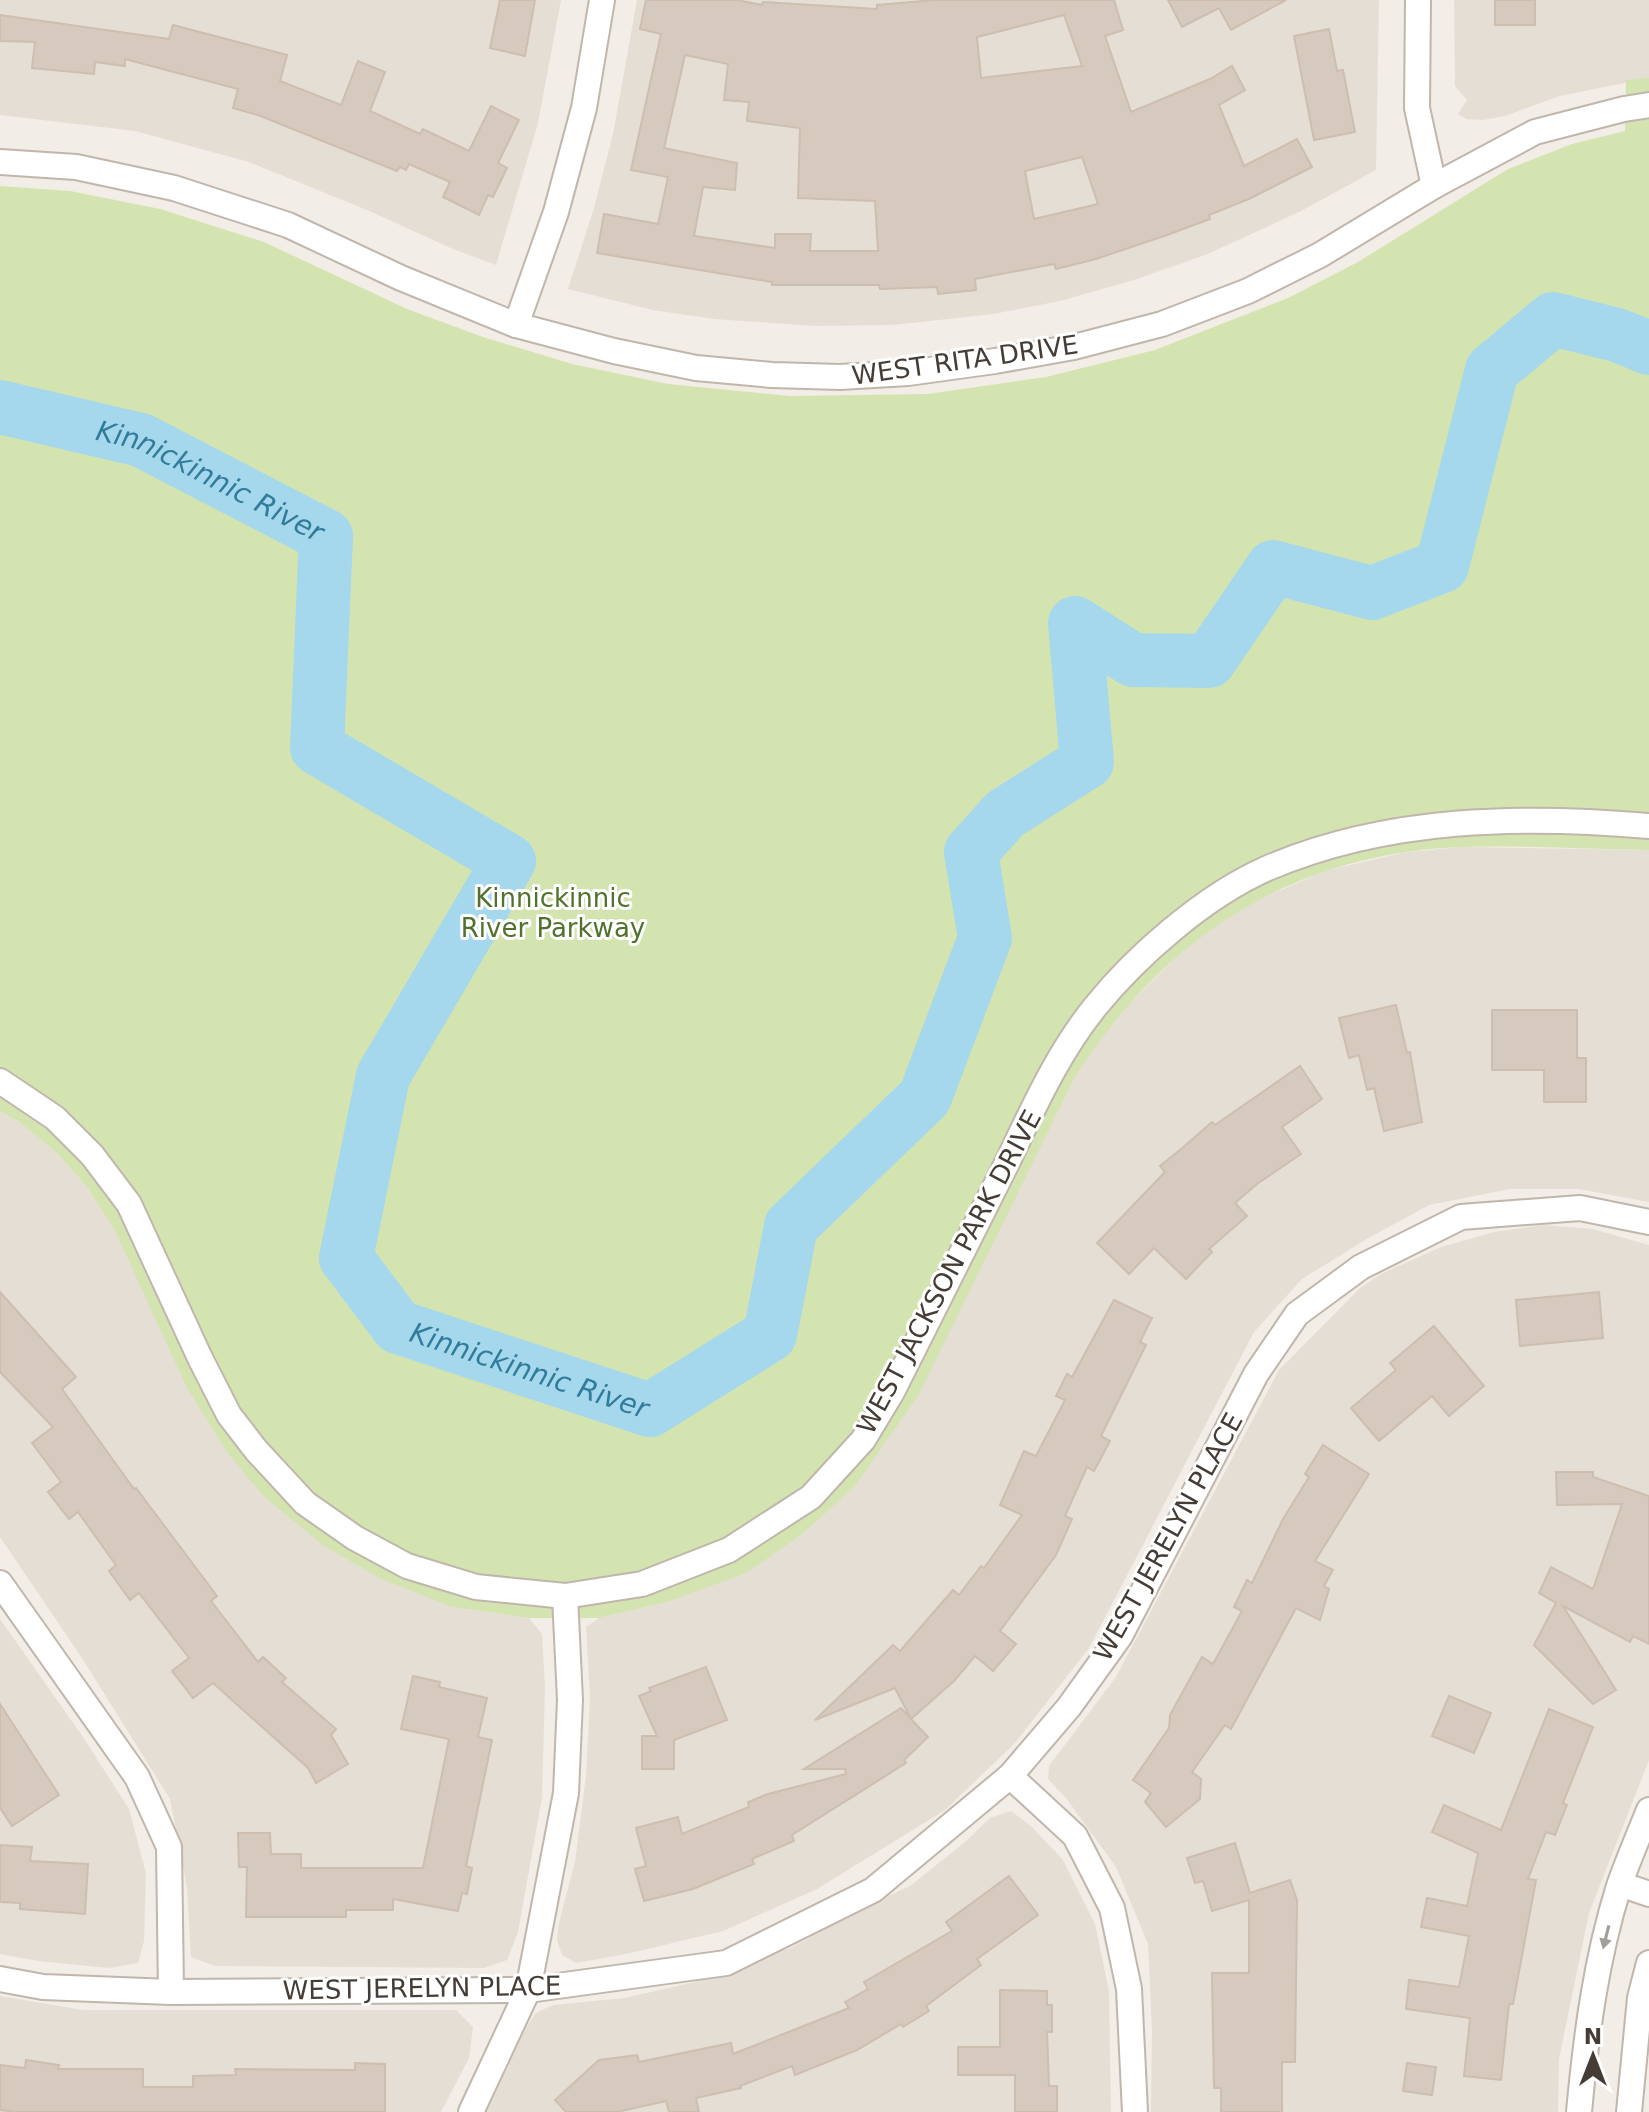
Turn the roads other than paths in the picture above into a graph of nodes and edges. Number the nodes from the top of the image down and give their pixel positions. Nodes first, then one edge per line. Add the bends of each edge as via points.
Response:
1 (602, 0) edge
2 (1418, 0) edge
3 (1649, 105) edge
4 (0, 162) edge
5 (1434, 186) junction
6 (516, 325) junction
7 (1649, 826) edge
8 (0, 1081) edge
9 (1649, 1222) edge
10 (0, 1583) edge
11 (565, 1596) junction
12 (1010, 1776) junction
13 (1649, 1810) edge
14 (1620, 1884) junction
15 (1649, 1894) edge
16 (1649, 1963) edge
17 (0, 1979) edge
18 (528, 1990) junction
19 (171, 1992) junction
20 (471, 2112) edge
21 (1135, 2112) edge
22 (1579, 2112) edge
23 (1629, 2112) edge

1 - 6 street via 584,108 556,212
2 - 5 street via 1417,108
3 - 5 street, WEST RITA DRIVE via 1535,132
4 - 6 street, WEST RITA DRIVE via 76,167 174,188 288,225
5 - 6 street, WEST RITA DRIVE via 1320,255 1248,291 1162,324 995,361 908,373 772,375 696,368
7 - 11 street, WEST JACKSON PARK DRIVE via 1460,822 1357,838 1267,868 1207,904 1146,951 1094,1008 1053,1071 892,1392 863,1440 811,1497 729,1550 642,1584
8 - 11 street, WEST JACKSON PARK DRIVE via 55,1118 129,1204 229,1415 305,1503 407,1566 476,1587
9 - 12 street, WEST JERELYN PLACE via 1580,1208 1461,1217 1361,1267 1297,1314 1256,1374 1120,1636
10 - 19 street via 137,1777 169,1847
11 - 18 street via 570,1700 566,1793
12 - 18 street, WEST JERELYN PLACE via 873,1890 726,1963
12 - 21 street via 1075,1836 1112,1908 1129,1989
13 - 14 street
14 - 15 street
14 -> 22 street via 1593,1996
16 - 23 street via 1640,1998
17 - 19 street, WEST JERELYN PLACE via 43,1987
18 - 19 street, WEST JERELYN PLACE
18 - 20 street

